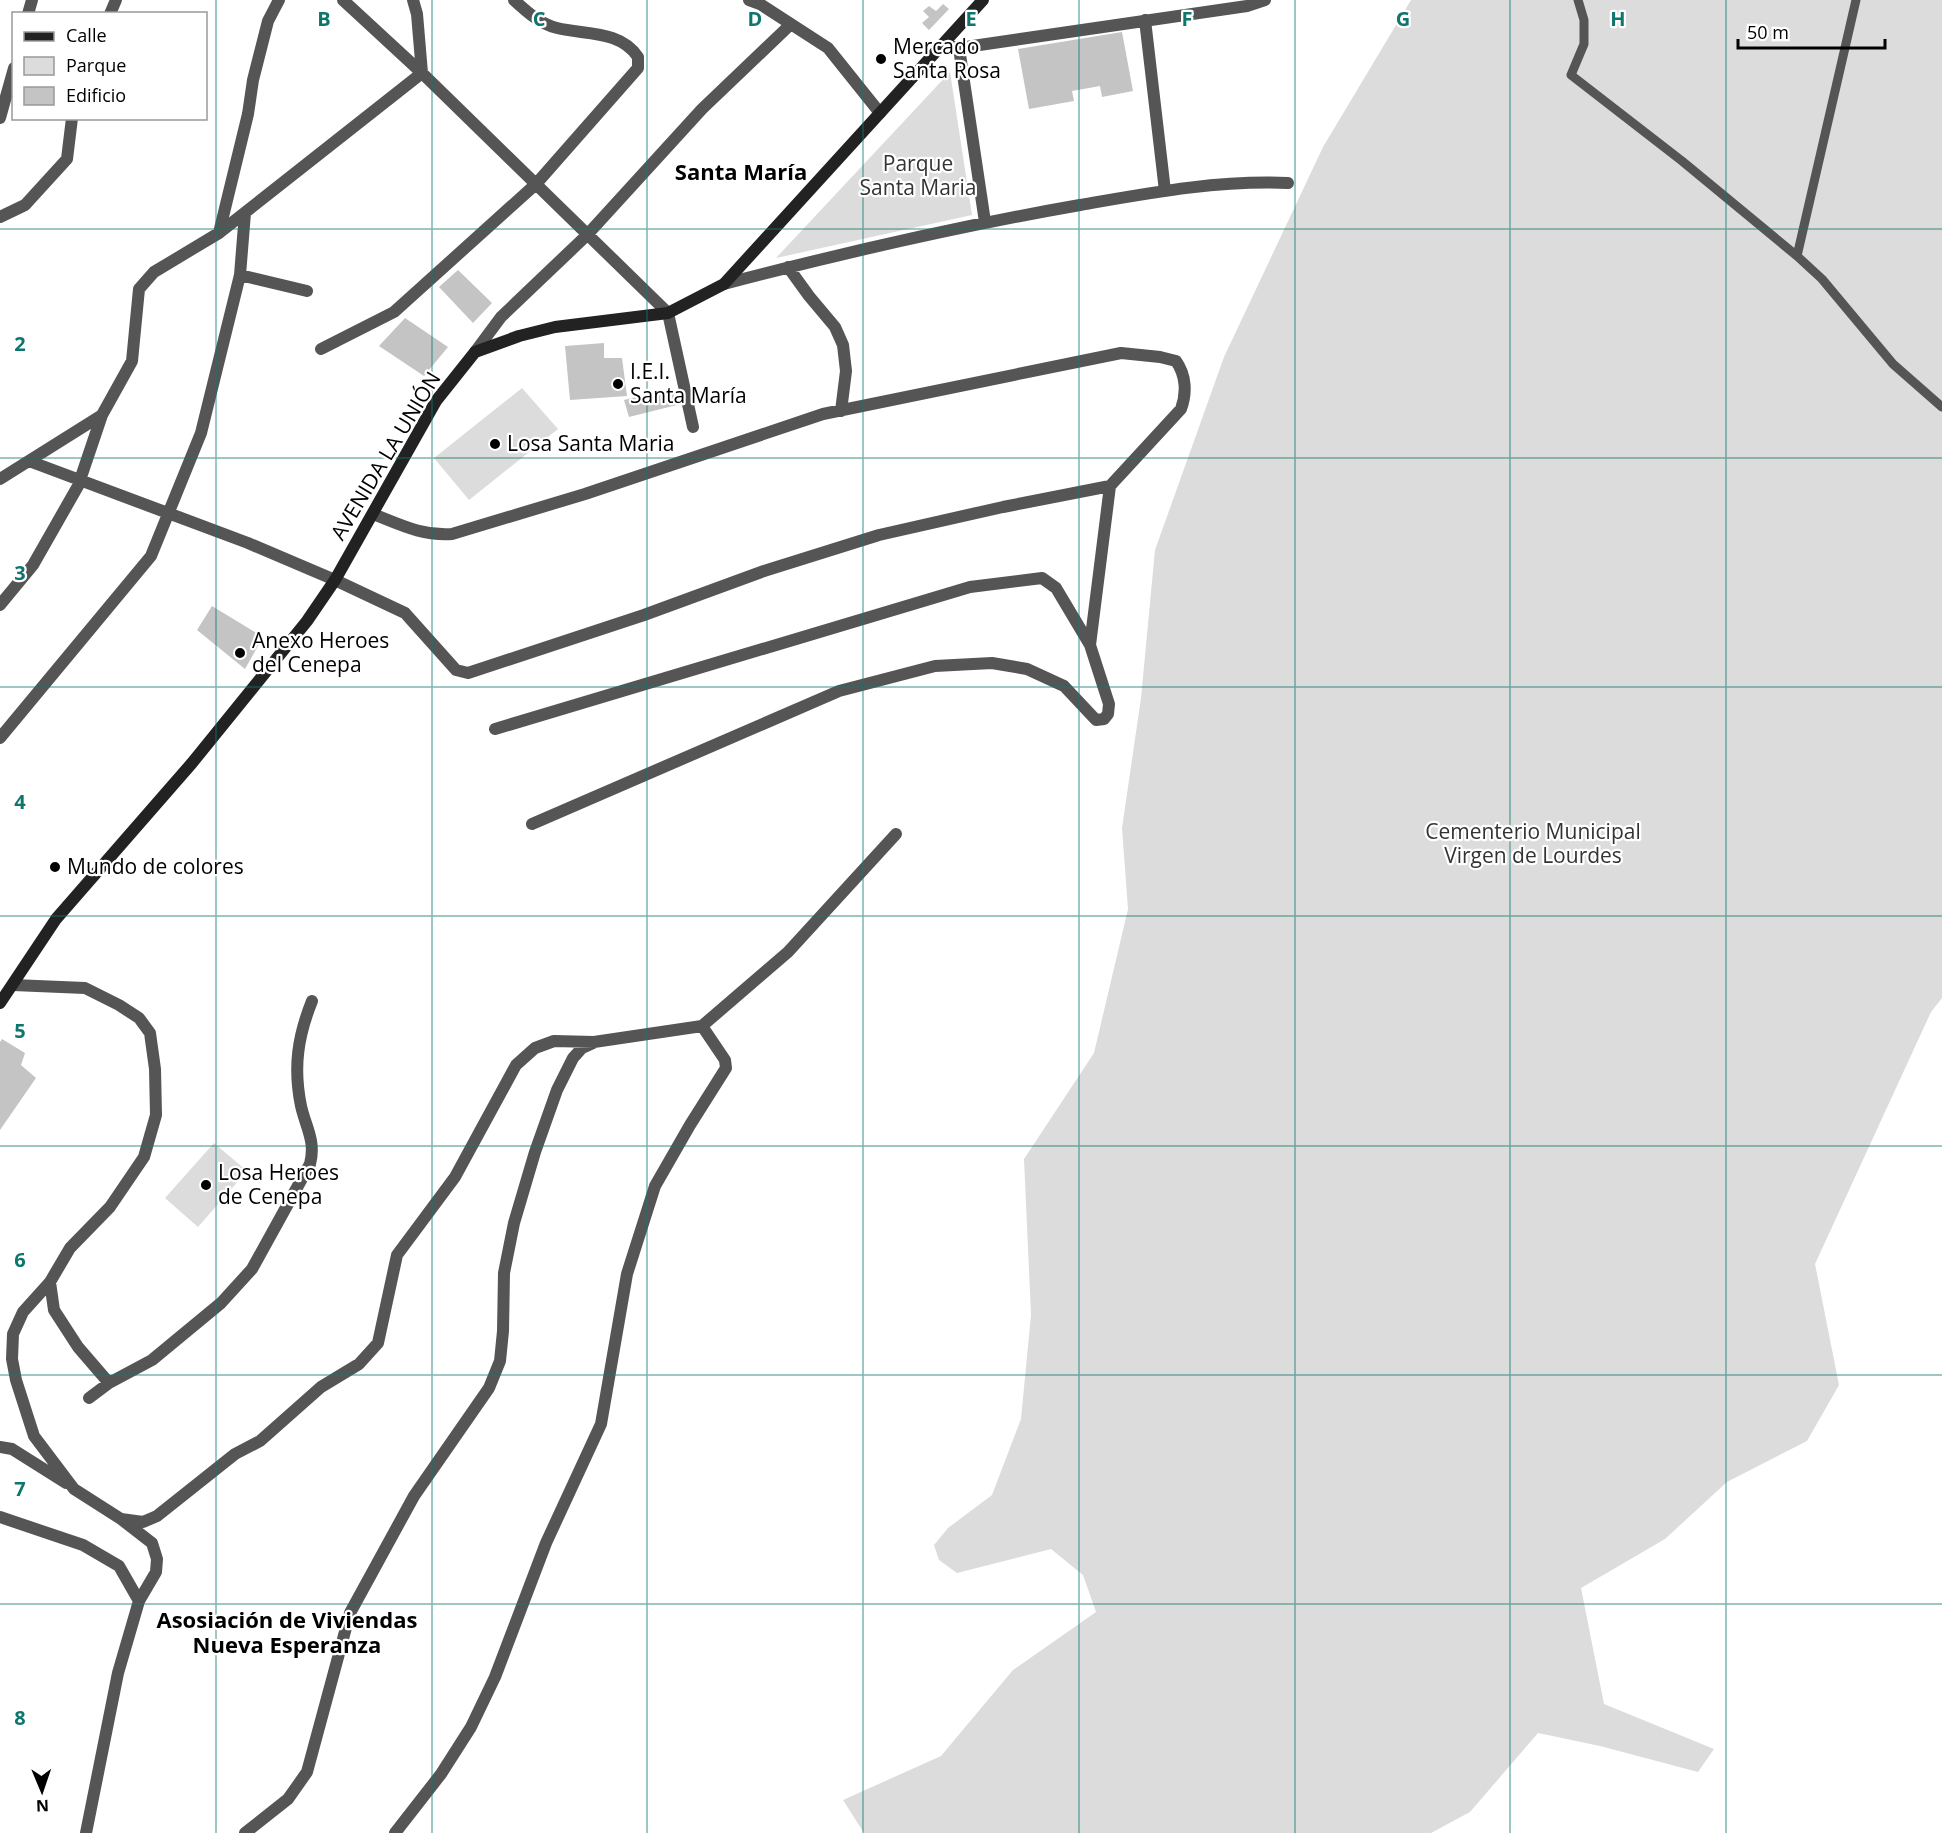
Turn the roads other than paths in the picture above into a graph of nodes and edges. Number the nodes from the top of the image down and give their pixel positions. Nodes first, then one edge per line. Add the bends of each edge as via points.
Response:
1 (279, 0) edge
2 (343, 0) edge
3 (413, 0) edge
4 (514, 0) edge
5 (749, 0) edge
6 (983, 0) edge
7 (1265, 0) edge
8 (1578, 0) edge
9 (1856, 0) edge
10 (1145, 21) junction
11 (791, 24) junction
12 (942, 45) junction
13 (959, 48) junction
14 (422, 73) junction
15 (12, 75) edge
16 (880, 113) junction
17 (0, 118) edge
18 (72, 120) edge
19 (1288, 183) dead end
20 (536, 184) junction
21 (1165, 191) junction
22 (245, 213) junction
23 (0, 217) edge
24 (985, 222) junction
25 (219, 233) junction
26 (587, 235) junction
27 (1797, 256) junction
28 (788, 267) junction
29 (240, 275) junction
30 (724, 284) junction
31 (307, 291) dead end
32 (668, 313) junction
33 (321, 349) dead end
34 (475, 352) junction
35 (1942, 407) edge
36 (841, 411) junction
37 (102, 415) junction
38 (693, 427) dead end
39 (29, 461) junction
40 (0, 479) edge
41 (81, 479) junction
42 (1110, 486) junction
43 (168, 514) junction
44 (373, 514) junction
45 (335, 580) junction
46 (0, 605) edge
47 (1090, 645) junction
48 (495, 729) dead end
49 (0, 738) edge
50 (532, 824) dead end
51 (896, 834) dead end
52 (13, 985) junction
53 (312, 1000) dead end
54 (0, 1003) edge
55 (702, 1026) junction
56 (594, 1042) junction
57 (50, 1282) junction
58 (109, 1383) junction
59 (89, 1398) dead end
60 (0, 1447) edge
61 (74, 1489) junction
62 (0, 1516) edge
63 (121, 1519) junction
64 (139, 1601) junction
65 (86, 1833) edge
66 (245, 1833) edge
67 (395, 1833) edge

1 - 25 street via 267,21
2 - 14 street
3 - 14 street
4 - 20 street via 530,15 555,27 612,37 626,44 634,50 639,63
5 - 11 street
6 - 12 main road
7 - 10 street
8 - 27 lane via 1584,20 1584,44 1571,75
9 - 27 lane
10 - 13 street
10 - 21 street
11 - 16 street via 828,48
11 - 26 street via 702,109
12 - 13 street
12 - 16 main road
13 - 24 street
14 - 20 street
14 - 22 street
15 - 17 street
16 - 30 main road
18 - 23 street via 66,159 25,205
19 - 21 street via 1255,182
20 - 26 street
20 - 33 street via 394,312
21 - 24 street
22 - 25 street
22 - 29 street
24 - 28 street
25 - 37 street via 154,272 139,290 132,361
26 - 32 street
26 - 34 street via 501,317
27 - 35 lane via 1822,279 1893,364
28 - 30 street
28 - 36 street via 835,327 843,345 846,371
29 - 31 street
29 - 43 street via 201,433
30 - 32 main road
32 - 34 main road via 555,327
32 - 38 street
34 - 44 main road, AVENIDA LA UNIÓN via 436,401
36 - 42 street via 1121,353 1176,361 1186,396 1181,409
36 - 44 street via 452,534 419,532
37 - 39 street
37 - 41 street
39 - 40 street
39 - 41 street
41 - 43 street
41 - 46 street via 33,565
42 - 45 street via 879,535 468,673 456,670 405,614
42 - 47 street
43 - 45 street
43 - 49 street via 151,556
44 - 45 main road, AVENIDA LA UNIÓN
45 - 52 main road, AVENIDA LA UNIÓN via 307,621 192,763 56,919
47 - 48 street via 1056,588 1042,578 1011,581 970,587
47 - 50 street via 1109,704 1104,719 1096,720 1064,686 1027,669 992,663 934,666 839,691
51 - 55 street via 788,952
52 - 54 main road, AVENIDA LA UNIÓN
52 - 57 street via 85,988 119,1005 139,1018 150,1033 155,1069 156,1114 144,1157 110,1207 70,1248
53 - 58 street via 301,1029 297,1061 301,1105 312,1140 310,1164 252,1269 221,1303 152,1360
55 - 56 street
55 - 67 street via 725,1060 726,1068 655,1186 627,1274 601,1424 546,1543 495,1677 471,1727 441,1774
56 - 63 street via 554,1041 535,1048 516,1065 455,1177 397,1255 378,1342 359,1364 321,1387 260,1441 235,1454 157,1516 143,1522
56 - 66 street via 573,1058 534,1152 504,1272 500,1361 489,1388 414,1496 350,1613 307,1772 288,1799
57 - 58 street via 54,1310 78,1347
57 - 61 street via 23,1312 13,1335 12,1359 34,1436
58 - 59 street
60 - 61 street via 12,1449
61 - 63 street
62 - 64 street via 83,1545 119,1566
63 - 64 street via 152,1543 157,1559 156,1572
64 - 65 street via 118,1673

